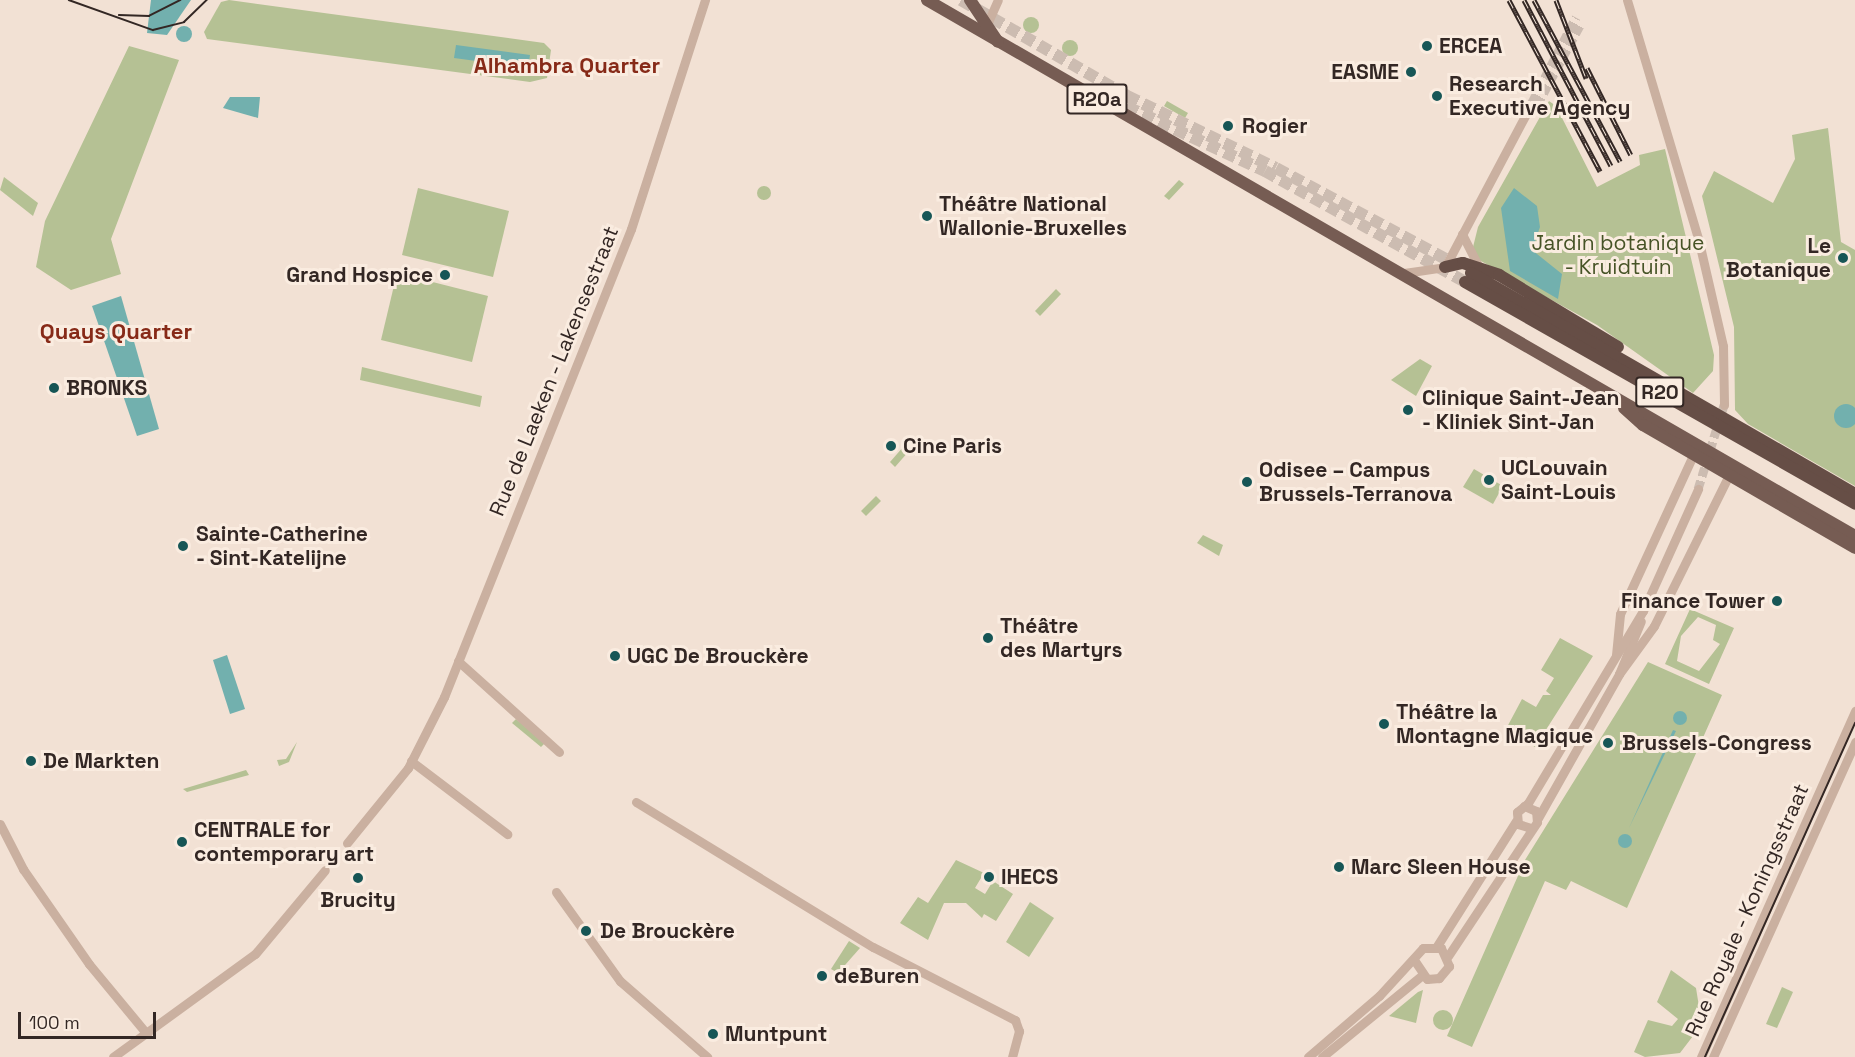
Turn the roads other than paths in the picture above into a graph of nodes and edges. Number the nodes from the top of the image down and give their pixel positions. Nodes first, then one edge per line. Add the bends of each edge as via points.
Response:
1 (705, 0) edge
2 (970, 0) edge
3 (998, 0) edge
4 (1627, 0) edge
5 (933, 2) edge
6 (988, 22) junction
7 (972, 27) junction
8 (999, 43) junction
9 (1526, 114) dead end
10 (1462, 234) junction
11 (1445, 267) junction
12 (1471, 273) junction
13 (1421, 279) junction
14 (1724, 405) tunnel mouth
15 (1696, 449) junction
16 (1731, 470) junction
17 (1698, 489) tunnel mouth
18 (1855, 494) edge
19 (1855, 504) edge
20 (1855, 536) edge
21 (1855, 548) edge
22 (1644, 611) junction
23 (1616, 660) junction
24 (458, 661) junction
25 (1619, 674) junction
26 (1855, 711) edge
27 (1855, 742) edge
28 (559, 752) dead end
29 (411, 760) junction
30 (636, 802) dead end
31 (1524, 806) junction
32 (1538, 818) junction
33 (1516, 821) junction
34 (0, 824) edge
35 (1531, 828) junction
36 (507, 834) dead end
37 (347, 843) dead end
38 (325, 870) dead end
39 (556, 892) dead end
40 (1437, 946) junction
41 (1448, 956) junction
42 (1415, 961) junction
43 (1421, 976) junction
44 (147, 1034) junction
45 (1710, 1037) junction
46 (1720, 1042) junction
47 (112, 1057) edge
48 (707, 1057) edge
49 (1011, 1057) edge
50 (1308, 1057) edge
51 (1322, 1057) edge
52 (1701, 1057) edge
53 (1713, 1057) edge

1 - 24 street, Rue de Laeken - Lakensestraat via 634,220
2 - 6 main road
3 - 6 street
4 - 14 street via 1699,242 1723,346
5 - 7 main road, R20a
6 - 7 street
6 - 8 main road
7 - 8 main road, R20a
8 - 13 main road, R20a via 1394,269
9 - 10 street
10 - 11 street
10 - 12 street
11 - 12 highway
11 - 13 street
12 - 18 highway, R20 via 1660,378
12 - 19 highway, R20
13 - 15 main road via 1609,395 1643,425
15 - 16 main road
15 - 23 street via 1620,614
16 - 20 main road
16 - 21 main road
16 - 25 street via 1653,626
17 - 22 street
22 - 23 street
22 - 25 street
23 - 31 street
24 - 28 street via 512,714
24 - 29 street, Rue de Laeken - Lakensestraat
25 - 32 street
26 - 45 street, Rue Royale - Koningsstraat
27 - 46 street, Rue Royale - Koningsstraat
29 - 36 street
29 - 37 street, Rue de Laeken - Lakensestraat
30 - 49 street via 859,939 1015,1020 1019,1031
31 - 32 street via 1534,808
31 - 33 street
32 - 35 street
33 - 35 street
33 - 40 street
34 - 44 street via 89,964
35 - 41 street
38 - 44 street via 255,954
39 - 48 street via 637,998
40 - 41 street
40 - 42 street via 1423,948
41 - 43 street via 1444,975 1434,980
42 - 43 street
42 - 50 street
43 - 51 street
44 - 47 street
45 - 46 street
45 - 52 street, Rue Royale - Koningsstraat
46 - 53 street, Rue Royale - Koningsstraat

